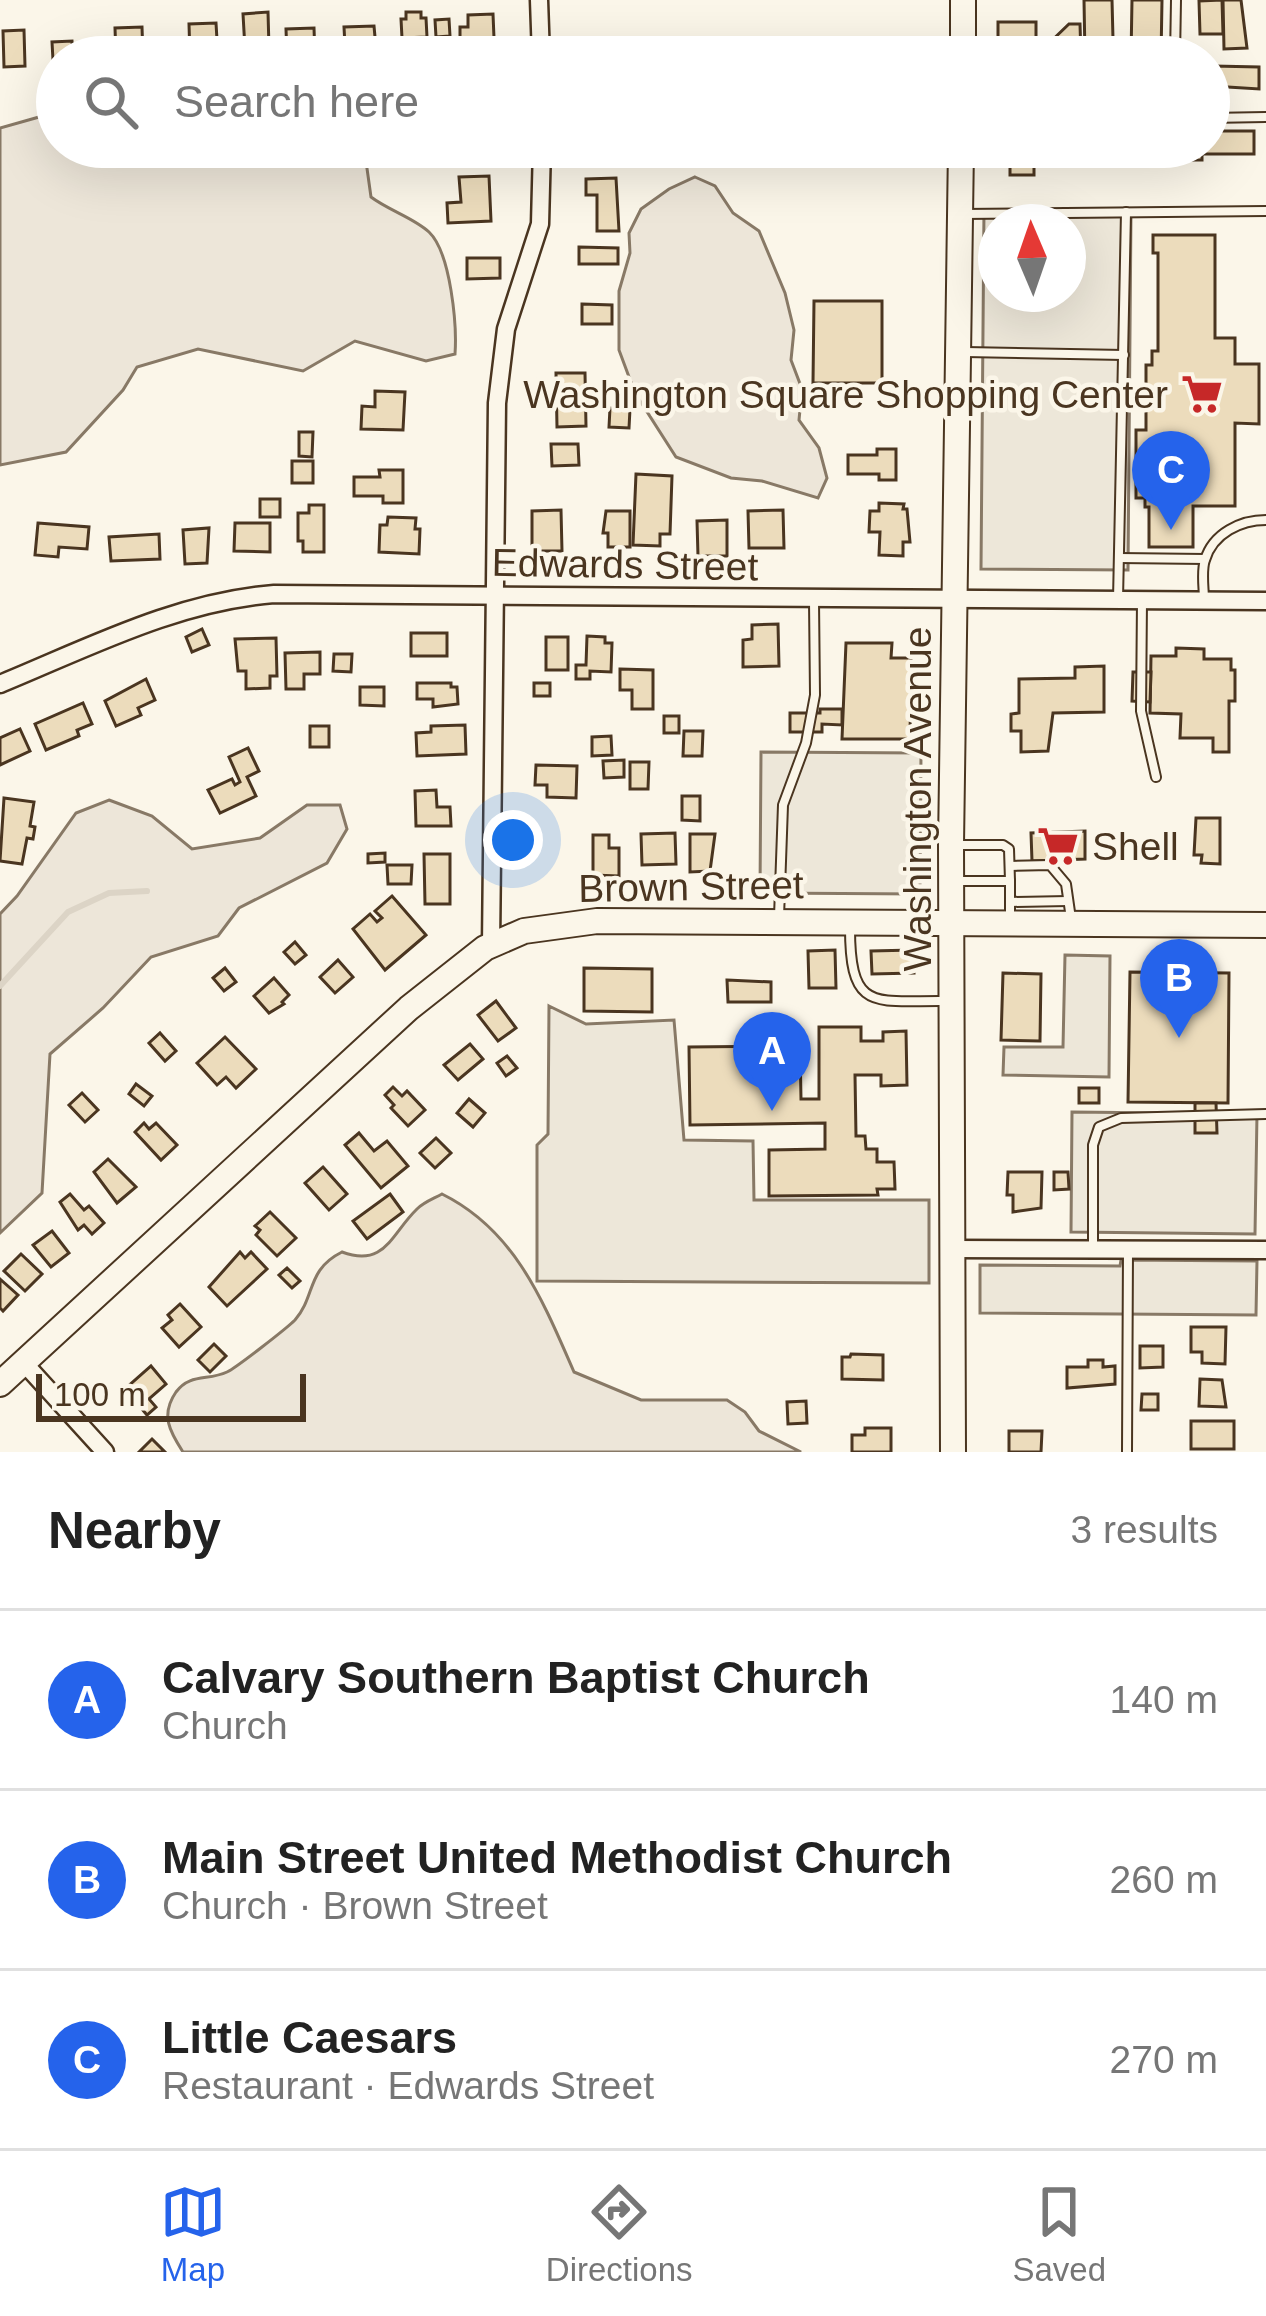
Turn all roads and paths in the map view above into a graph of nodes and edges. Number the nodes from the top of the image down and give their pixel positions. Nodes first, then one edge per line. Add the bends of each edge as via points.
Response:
1 (539, 0) edge
2 (963, 0) edge
3 (1176, 0) edge
4 (540, 36) edge
5 (963, 36) edge
6 (1175, 36) edge
7 (1266, 117) edge
8 (1230, 118) edge
9 (541, 168) edge
10 (961, 168) edge
11 (1266, 211) edge
12 (1126, 212) junction
13 (960, 214) junction
14 (957, 352) junction
15 (1124, 355) junction
16 (1266, 520) edge
17 (1119, 558) junction
18 (1205, 560) junction
19 (494, 595) junction
20 (954, 599) junction
21 (814, 600) junction
22 (1118, 601) junction
23 (1142, 601) junction
24 (1204, 601) junction
25 (1266, 601) edge
26 (0, 684) edge
27 (1156, 777) dead end
28 (951, 845) junction
29 (1010, 866) junction
30 (951, 881) junction
31 (1010, 881) junction
32 (1010, 912) junction
33 (1070, 912) junction
34 (779, 921) junction
35 (850, 921) junction
36 (951, 921) junction
37 (1266, 926) edge
38 (490, 946) junction
39 (952, 1000) junction
40 (1266, 1114) edge
41 (1093, 1248) junction
42 (954, 1249) junction
43 (1128, 1249) junction
44 (1266, 1250) edge
45 (24, 1363) junction
46 (0, 1384) edge
47 (105, 1452) edge
48 (953, 1452) edge
49 (1127, 1452) edge

1 - 4 street
2 - 5 street
3 - 6 lane
7 - 8 lane
9 - 19 street via 540,224 501,358
10 - 13 street, Washington Avenue
11 - 12 lane
12 - 13 lane
12 - 15 lane
13 - 14 street, Washington Avenue
14 - 15 lane
14 - 20 street, Washington Avenue
15 - 17 lane
16 - 18 lane via 1227,530
17 - 18 lane
17 - 22 lane
18 - 24 lane
19 - 21 street, Edwards Street
19 - 26 street, Edwards Street via 228,598
19 - 38 street
20 - 21 street, Edwards Street
20 - 22 street, Edwards Street
20 - 28 street, Washington Avenue
21 - 34 lane via 815,695 783,805
22 - 23 street, Edwards Street
23 - 24 street, Edwards Street
23 - 27 lane via 1141,711
24 - 25 street, Edwards Street
28 - 29 lane via 1003,845
28 - 30 street, Washington Avenue
29 - 31 lane
29 - 33 lane via 1051,865 1066,884
30 - 31 lane
30 - 36 street, Washington Avenue
31 - 32 lane
32 - 33 street, Brown Street
32 - 36 street, Brown Street
33 - 37 street, Brown Street
34 - 35 street, Brown Street
34 - 38 street, Brown Street via 550,924
35 - 36 street, Brown Street
35 - 39 lane via 850,969 866,993
36 - 39 street, Washington Avenue
38 - 45 street, Brown Street via 409,1007
39 - 42 street, Washington Avenue
40 - 41 lane via 1120,1118 1099,1127
41 - 42 street
41 - 43 street
42 - 48 street, Washington Avenue
43 - 44 street
43 - 49 lane
45 - 46 street, Brown Street
45 - 47 street

